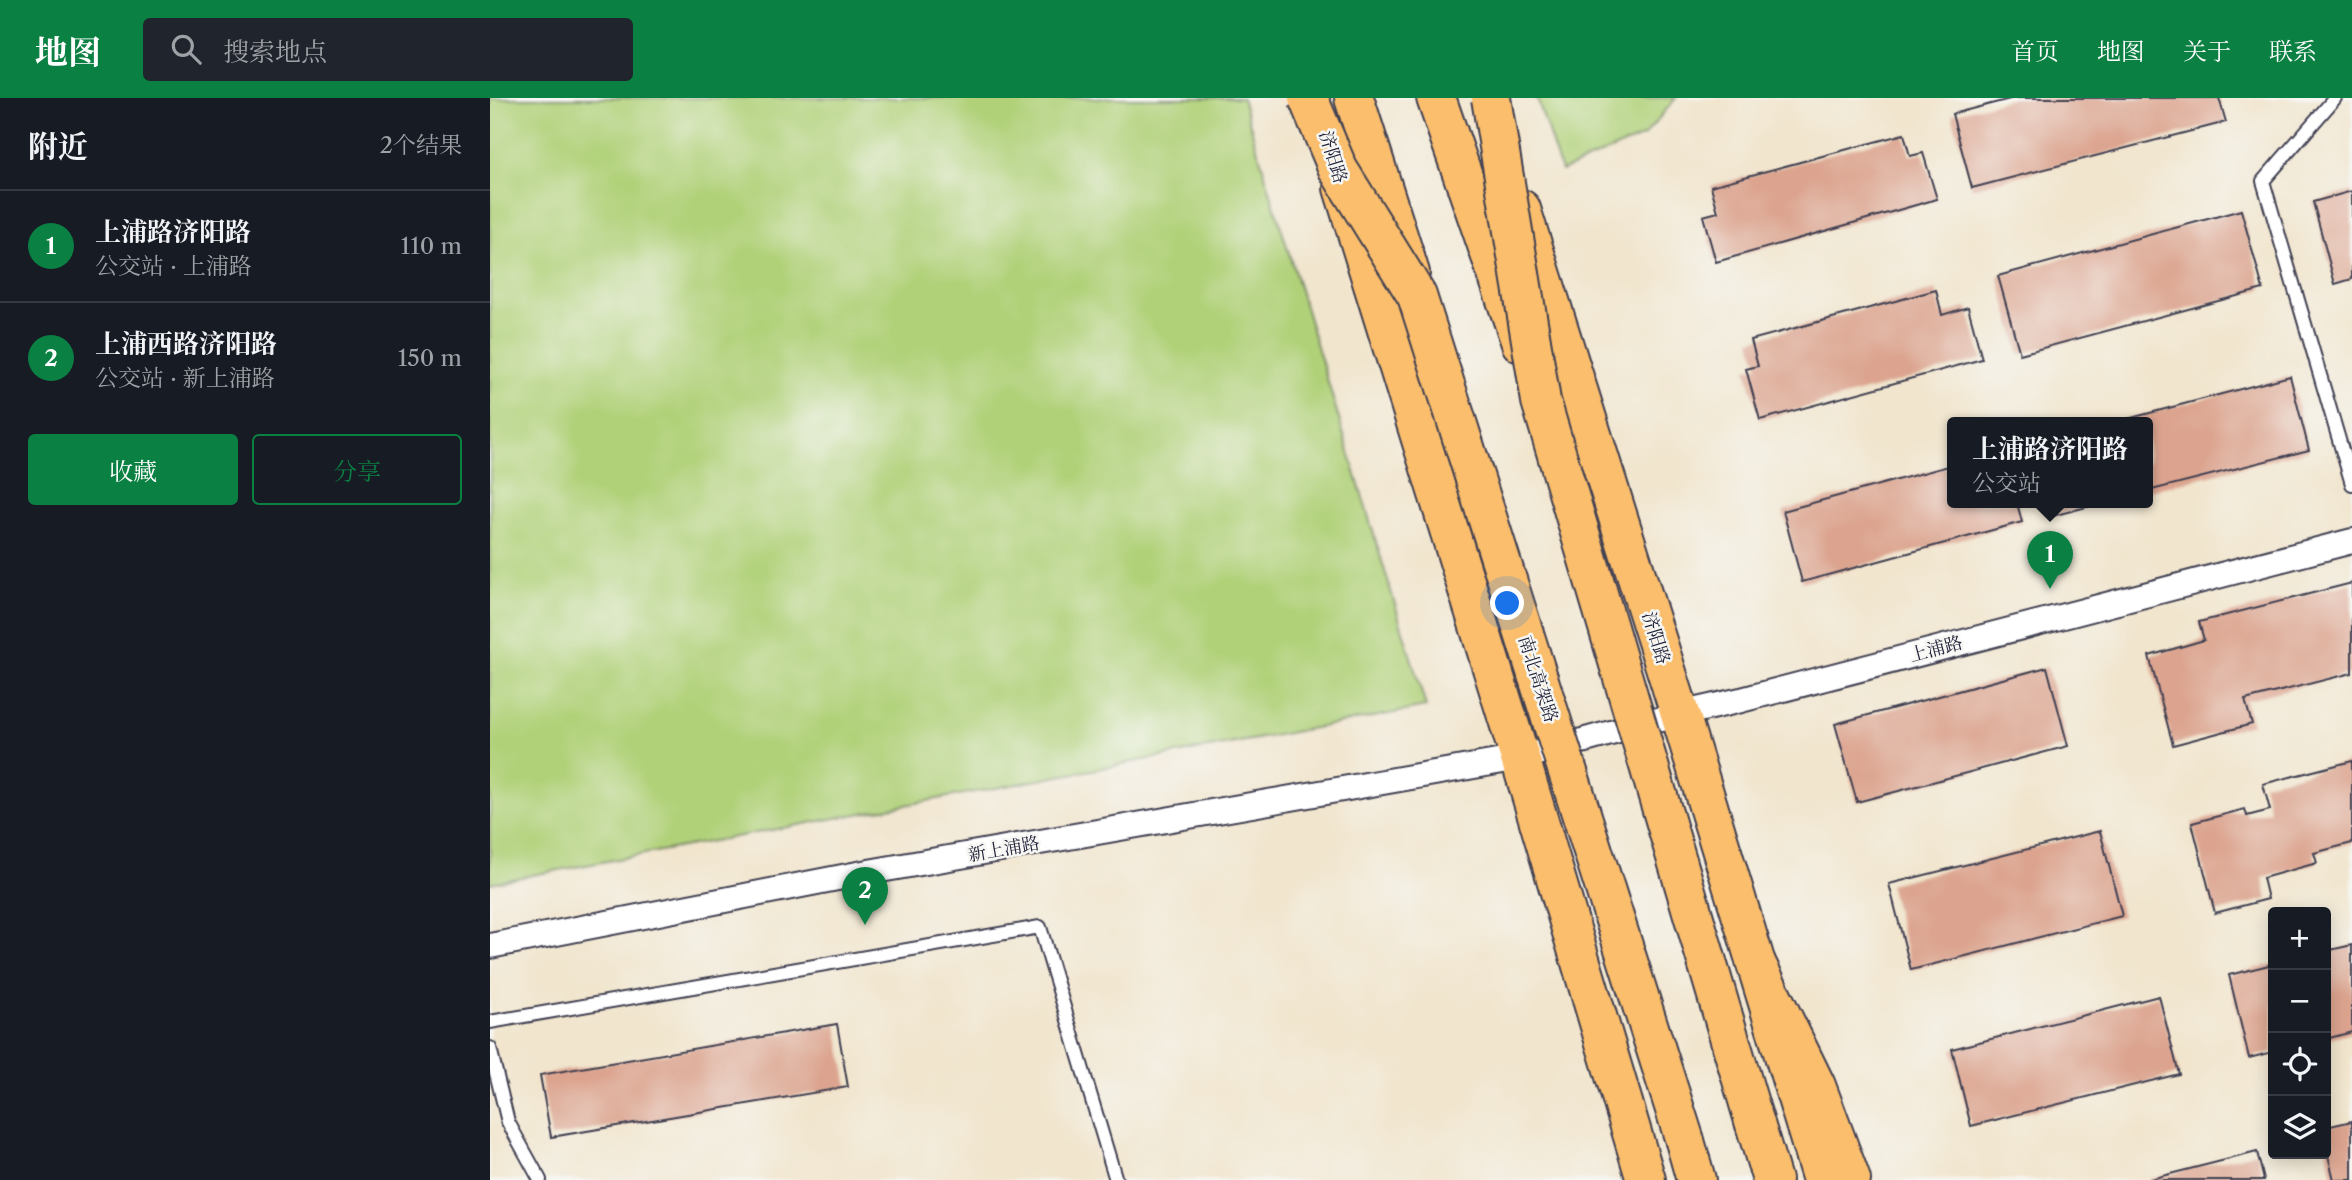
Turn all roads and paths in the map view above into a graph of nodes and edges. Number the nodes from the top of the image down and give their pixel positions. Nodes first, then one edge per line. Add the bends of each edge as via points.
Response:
1 (1308, 98) edge
2 (1315, 98) edge
3 (1354, 98) edge
4 (1436, 98) edge
5 (1488, 98) edge
6 (2335, 98) edge
7 (1417, 296) junction
8 (1541, 401) junction
9 (2352, 484) edge
10 (2352, 541) edge
11 (1680, 714) junction
12 (1520, 758) junction
13 (490, 946) edge
14 (1756, 962) junction
15 (490, 1022) edge
16 (490, 1048) edge
17 (540, 1180) edge
18 (1116, 1180) edge
19 (1646, 1180) edge
20 (1696, 1180) edge
21 (1772, 1180) edge
22 (1822, 1180) edge
23 (1851, 1180) edge

1 - 7 main road, bridge via 1338,169
2 - 12 main road, 济阳路
3 - 7 main road, 南北高架路, bridge
4 - 8 main road, bridge
5 - 8 main road, bridge
5 - 11 main road, 济阳路
6 - 9 lane via 2263,181
7 - 20 main road, 南北高架路, bridge
8 - 21 main road, bridge
10 - 11 street, 上浦路
11 - 12 street, 上浦路
11 - 14 main road, 济阳路
12 - 13 street, 新上浦路 via 863,873
12 - 19 main road, 济阳路
14 - 22 main road, 济阳路
14 - 23 main road via 1816,1086
15 - 18 lane via 1040,927
16 - 17 lane via 508,1122

